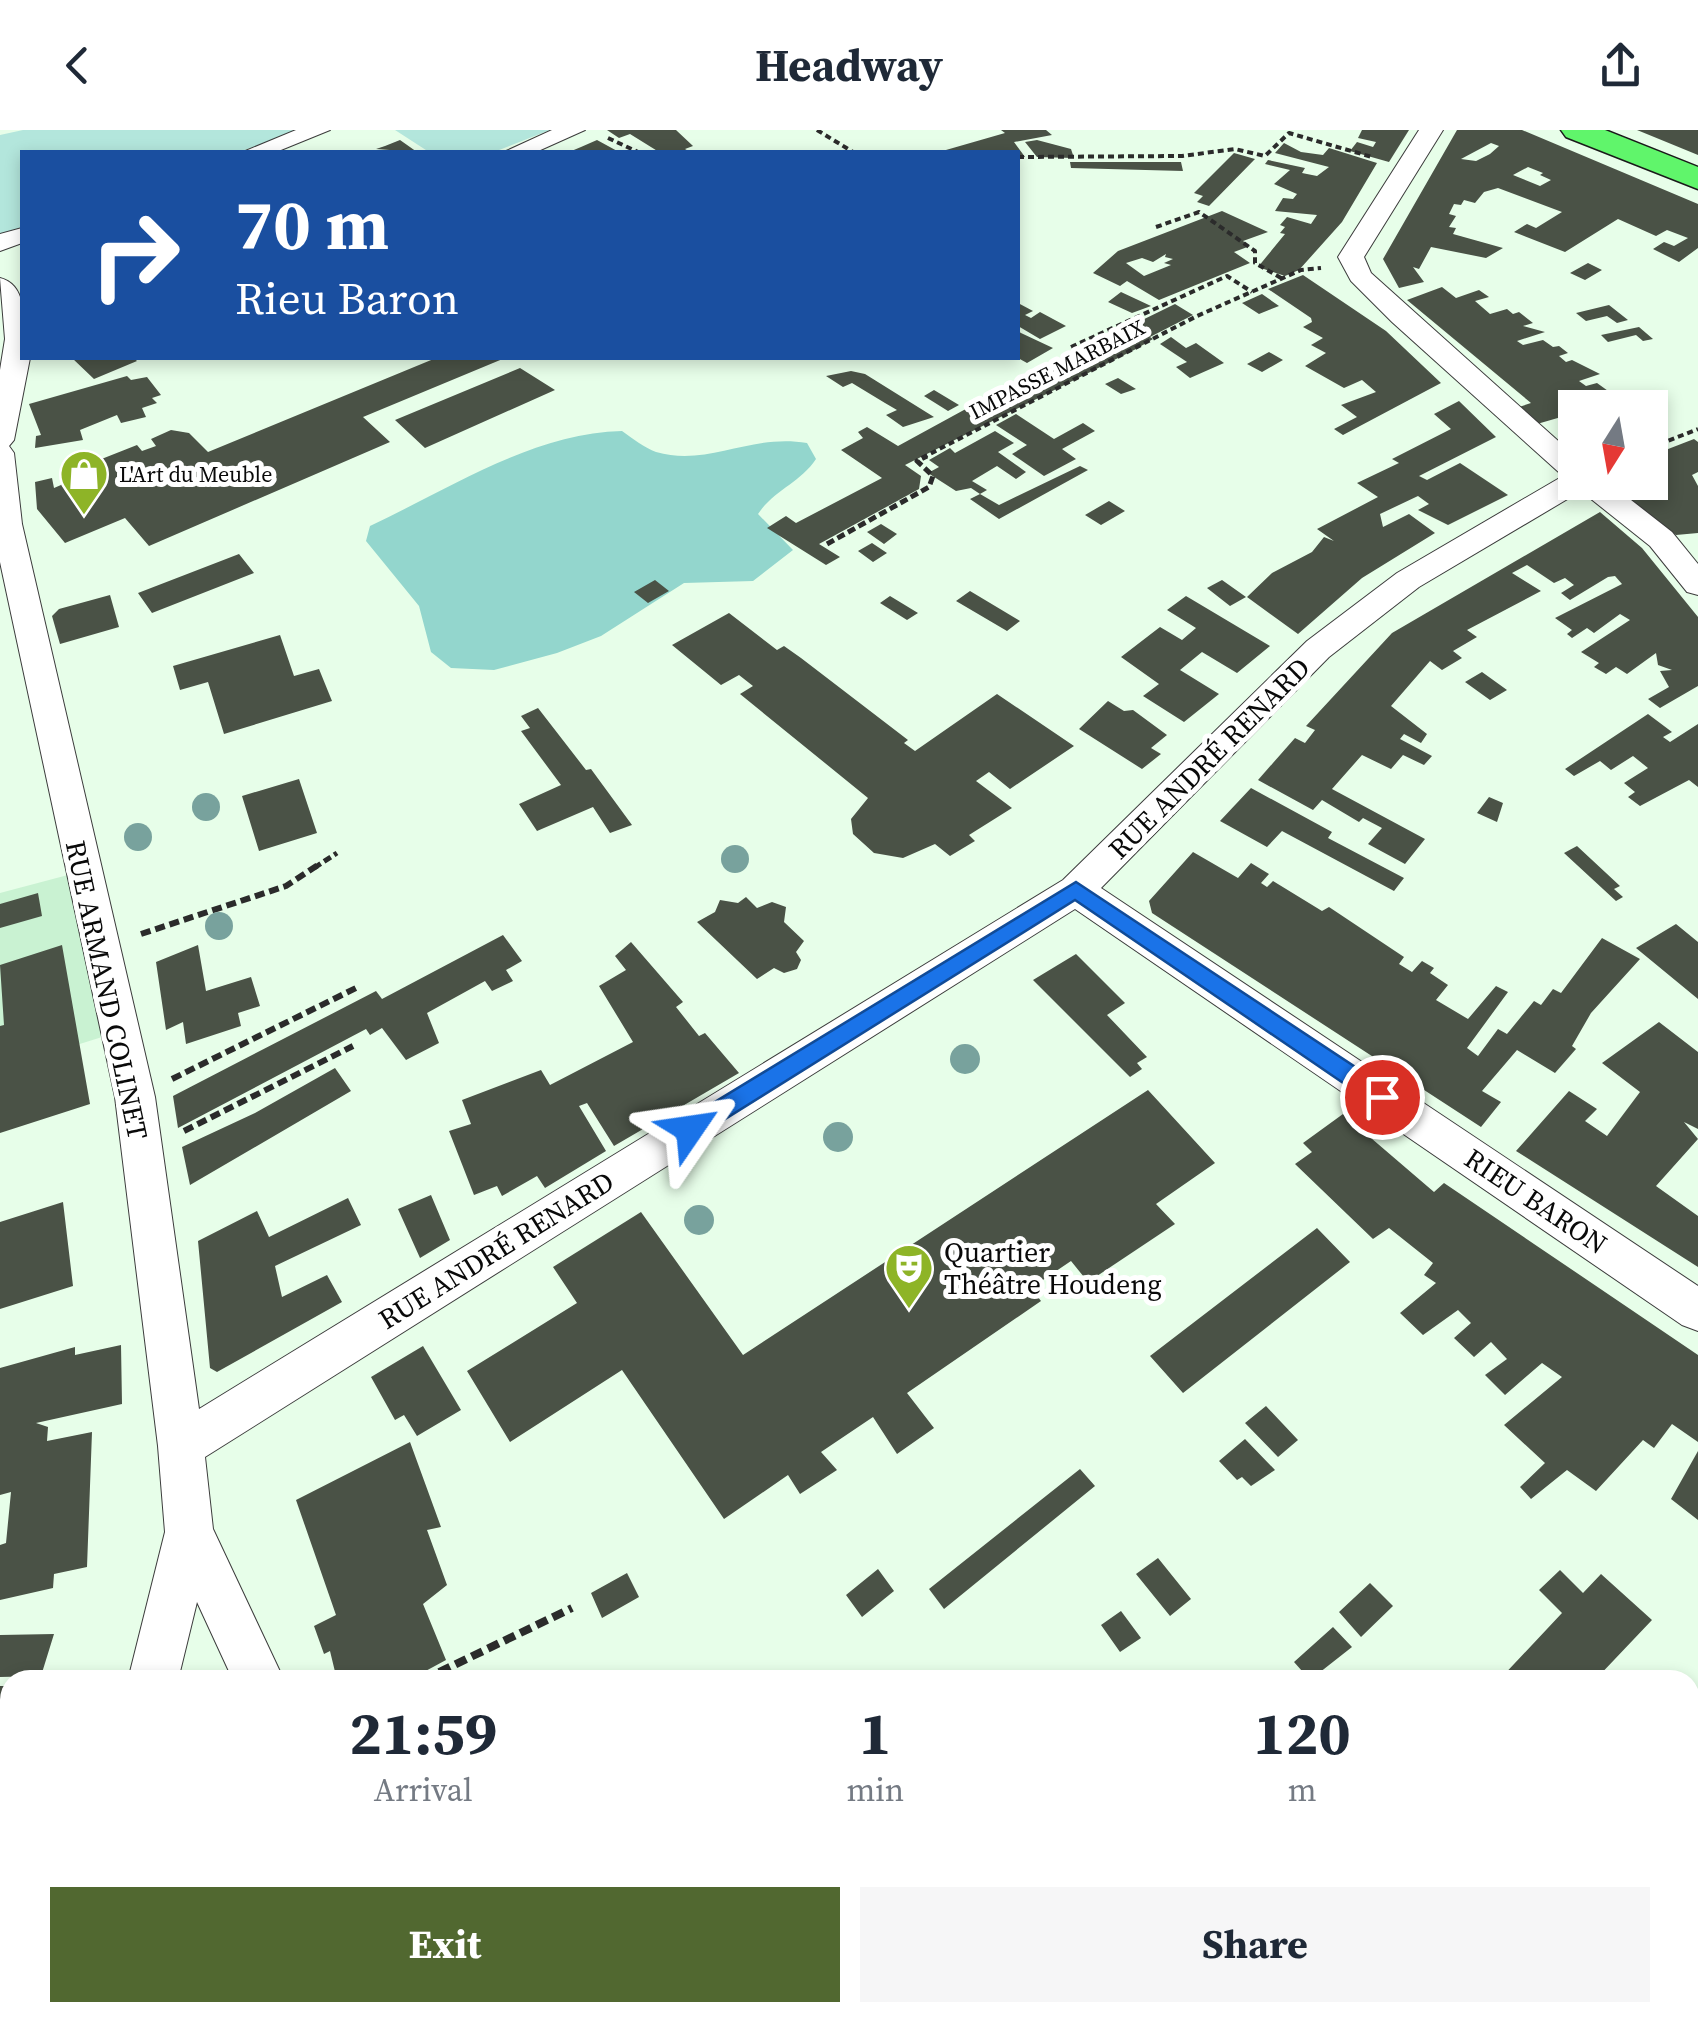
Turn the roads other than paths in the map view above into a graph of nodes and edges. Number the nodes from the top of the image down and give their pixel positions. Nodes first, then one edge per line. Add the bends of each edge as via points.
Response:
1 (318, 130) edge
2 (573, 130) edge
3 (1431, 130) edge
4 (1577, 130) edge
5 (260, 150) edge
6 (521, 150) edge
7 (1698, 180) edge
8 (0, 286) edge
9 (20, 341) edge
10 (20, 356) edge
11 (0, 440) edge
12 (0, 452) edge
13 (1558, 456) edge
14 (1558, 492) edge
15 (1611, 500) edge
16 (1698, 585) edge
17 (1076, 890) junction
18 (1698, 1311) edge
19 (181, 1446) junction
20 (190, 1532) junction
21 (156, 1670) edge
22 (255, 1670) edge

1 - 5 street
2 - 6 street
3 - 13 street via 1351,257 1354,265 1401,316
4 - 7 main road
8 - 9 street
10 - 11 street
12 - 19 street, RUE ARMAND COLINET via 7,524 135,1097
14 - 17 street, RUE ANDRÉ RENARD via 1408,580 1318,649
15 - 16 street via 1661,540
17 - 18 street, RIEU BARON
17 - 19 street, RUE ANDRÉ RENARD
19 - 20 street, RUE ARMAND COLINET
20 - 21 street
20 - 22 street

